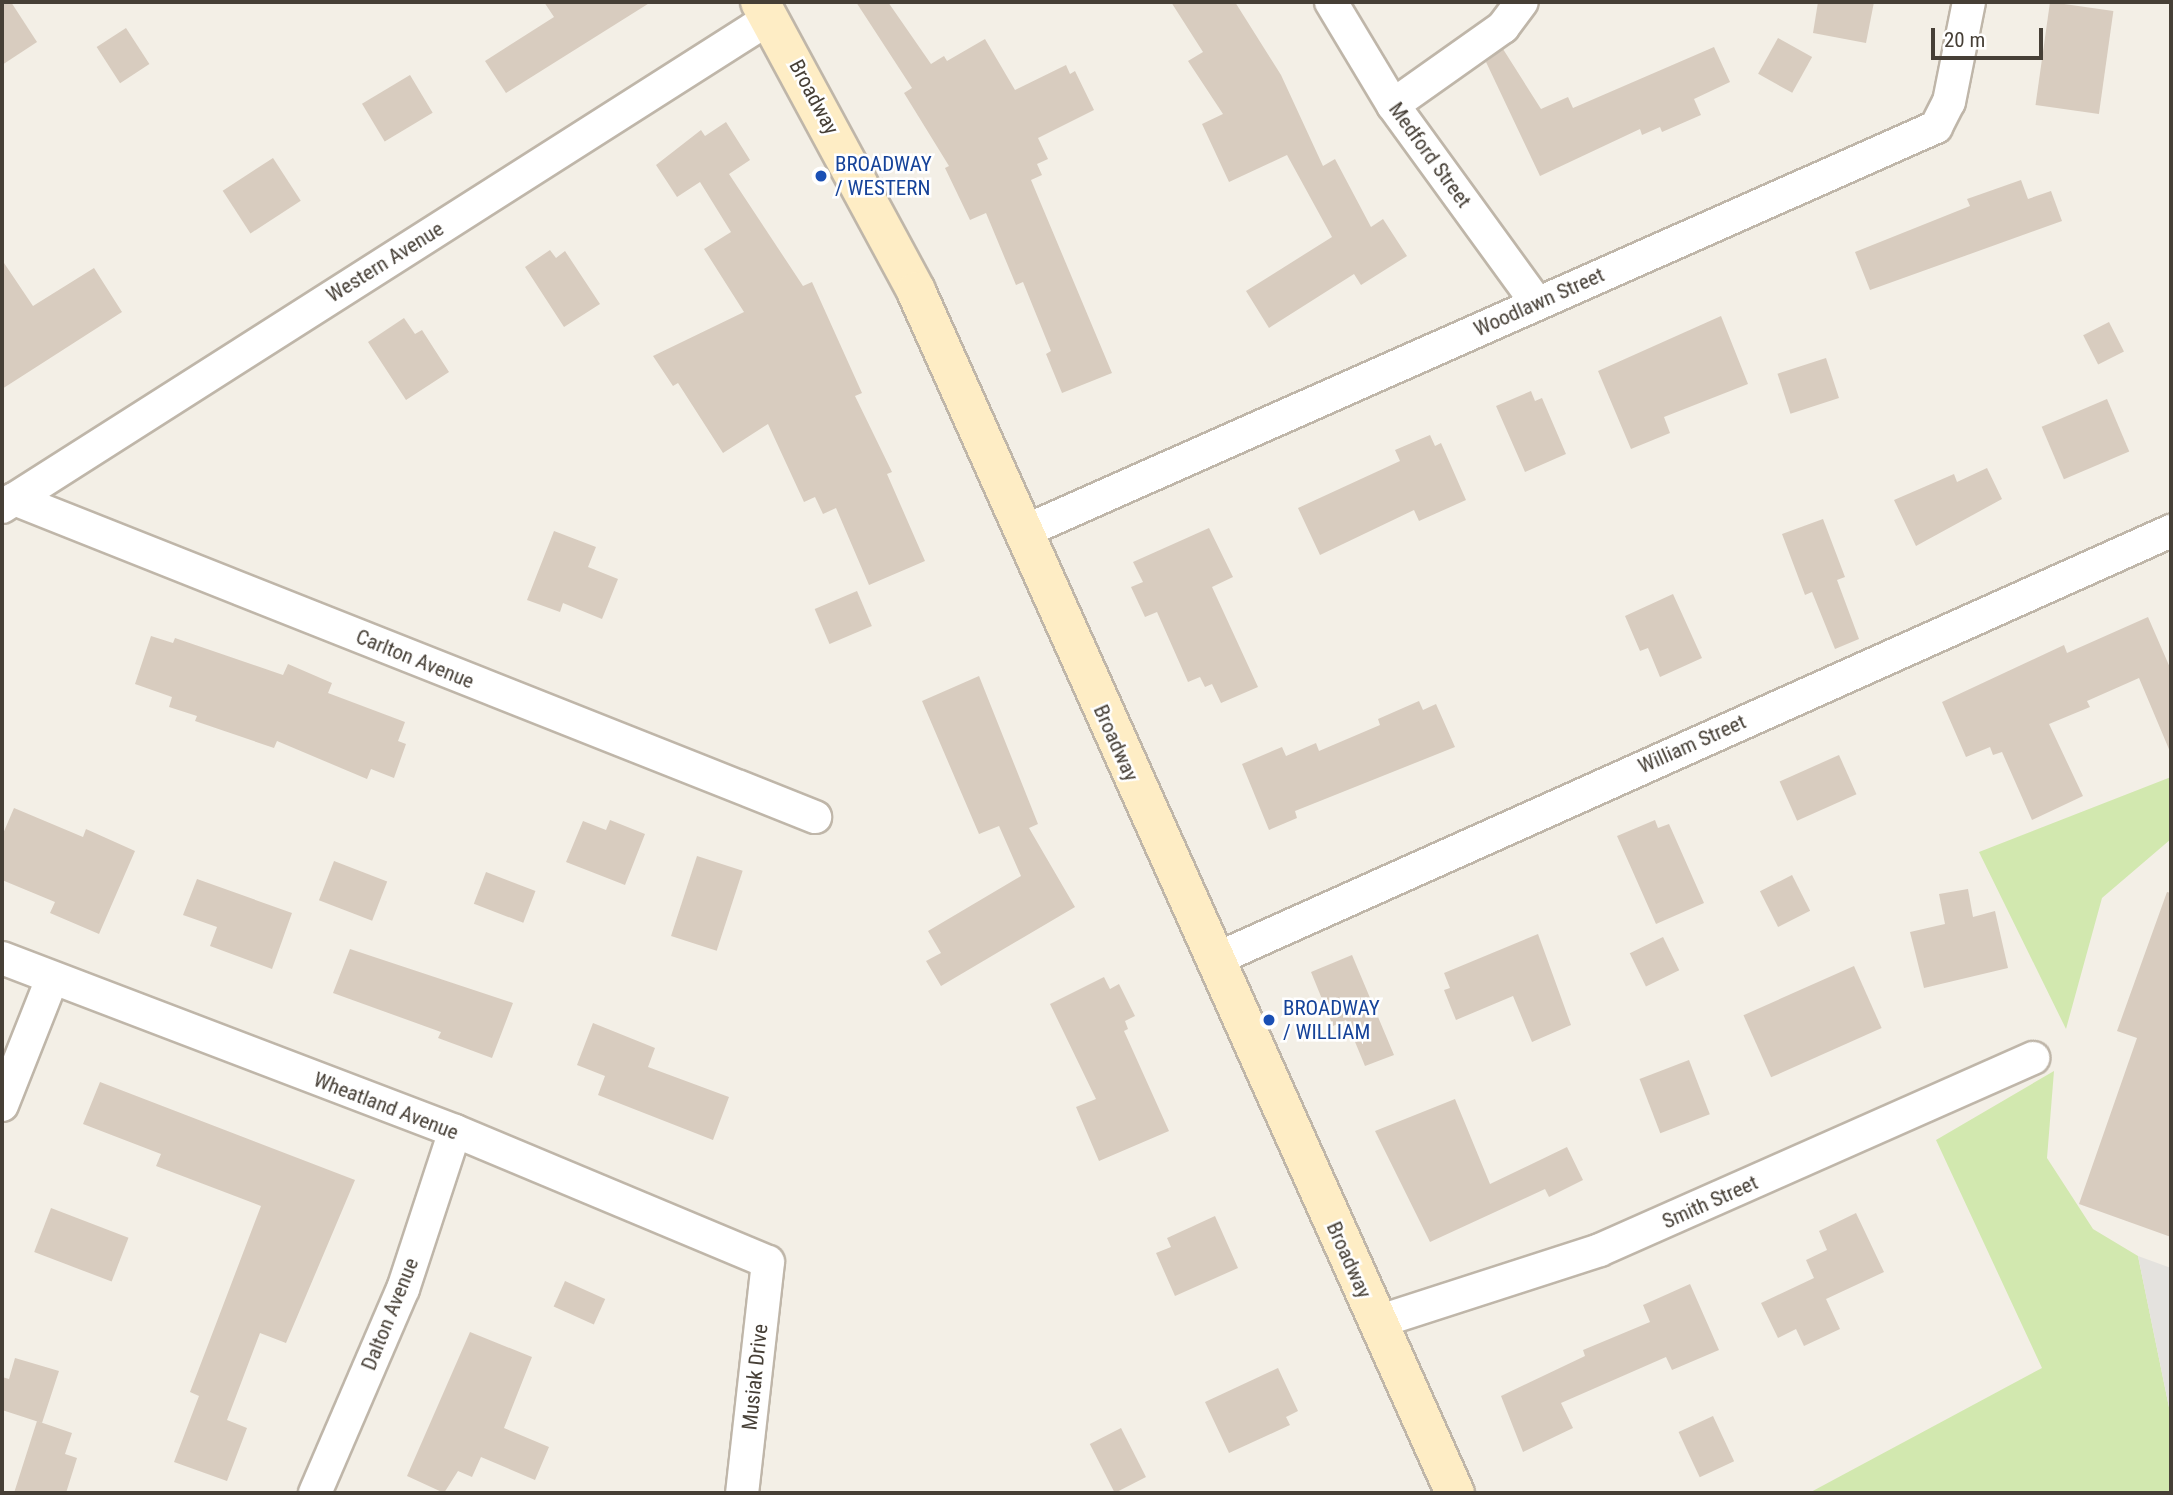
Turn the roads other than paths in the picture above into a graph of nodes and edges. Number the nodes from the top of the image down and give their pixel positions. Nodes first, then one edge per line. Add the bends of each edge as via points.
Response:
1 (1331, 2) edge
2 (1522, 2) edge
3 (1969, 2) edge
4 (765, 10) edge
5 (1393, 105) junction
6 (1536, 302) junction
7 (8, 503) edge
8 (2171, 531) edge
9 (1023, 532) junction
10 (815, 817) dead end
11 (2, 958) edge
12 (1214, 960) junction
13 (52, 979) junction
14 (2033, 1058) dead end
15 (2, 1105) edge
16 (455, 1131) junction
17 (768, 1262) joint
18 (1377, 1322) junction
19 (316, 1493) edge
20 (742, 1493) edge
21 (1455, 1493) edge

1 - 5 street, Medford Street
2 - 5 street via 1503,27
3 - 6 street, Woodlawn Street via 1949,102 1936,127
4 - 7 street, Western Avenue
4 - 9 main road, Broadway via 916,291
5 - 6 street, Medford Street
6 - 9 street, Woodlawn Street
7 - 10 street, Carlton Avenue
8 - 12 street, William Street
9 - 12 main road, Broadway
11 - 13 street, Wheatland Avenue
12 - 18 main road, Broadway
13 - 15 street
13 - 16 street, Wheatland Avenue
14 - 18 street, Smith Street via 1600,1250
16 - 17 street, Wheatland Avenue
16 - 19 street, Dalton Avenue via 403,1289
17 - 20 street, Musiak Drive
18 - 21 main road, Broadway

